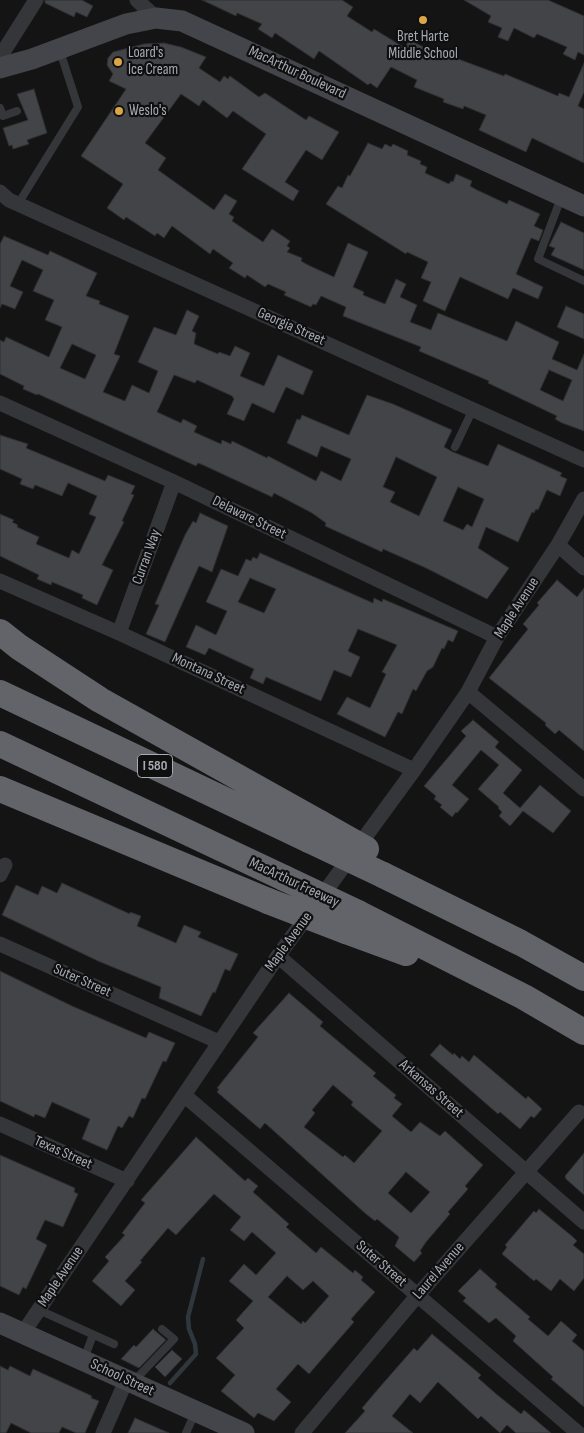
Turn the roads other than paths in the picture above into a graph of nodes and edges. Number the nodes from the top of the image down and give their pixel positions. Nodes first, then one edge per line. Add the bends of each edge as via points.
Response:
1 (36, 0) edge
2 (137, 0) edge
3 (156, 18) junction
4 (59, 49) junction
5 (0, 58) edge
6 (0, 68) edge
7 (0, 108) edge
8 (18, 111) dead end
9 (0, 192) edge
10 (562, 196) junction
11 (18, 204) junction
12 (584, 206) edge
13 (584, 280) edge
14 (0, 403) edge
15 (472, 410) junction
16 (455, 447) dead end
17 (584, 460) edge
18 (174, 482) junction
19 (584, 499) edge
20 (558, 546) junction
21 (584, 568) edge
22 (0, 581) edge
23 (0, 632) edge
24 (119, 633) junction
25 (497, 637) junction
26 (468, 692) junction
27 (0, 693) edge
28 (0, 744) edge
29 (414, 770) junction
30 (0, 789) edge
31 (584, 789) edge
32 (315, 832) junction
33 (352, 922) junction
34 (0, 944) edge
35 (278, 956) junction
36 (584, 978) edge
37 (584, 1032) edge
38 (219, 1042) junction
39 (184, 1095) junction
40 (579, 1112) dead end
41 (0, 1124) edge
42 (526, 1172) junction
43 (127, 1182) junction
44 (584, 1222) edge
45 (417, 1296) junction
46 (39, 1310) junction
47 (0, 1323) edge
48 (162, 1329) dead end
49 (23, 1333) junction
50 (93, 1335) junction
51 (114, 1344) dead end
52 (84, 1361) junction
53 (129, 1382) junction
54 (195, 1412) junction
55 (103, 1433) edge
56 (186, 1433) edge
57 (244, 1433) edge
58 (302, 1433) edge
59 (578, 1433) edge

1 - 5 street
2 - 3 street
3 - 4 main road, MacArthur Boulevard via 126,24
3 - 10 main road, MacArthur Boulevard via 182,21 201,29
4 - 6 main road, MacArthur Boulevard
4 - 11 lane via 78,107
7 - 8 lane via 3,116
9 - 11 street, Georgia Street
10 - 12 main road, MacArthur Boulevard
10 - 13 lane via 538,259
11 - 15 street, Georgia Street
14 - 18 street, Delaware Street
15 - 16 lane
15 - 17 street, Georgia Street
18 - 24 street, Curran Way
18 - 25 street, Delaware Street
19 - 20 street, Maple Avenue
20 - 21 street
20 - 25 street, Maple Avenue
22 - 24 street, Montana Street
23 - 32 highway via 100,700
24 - 29 street, Montana Street
25 - 26 street, Maple Avenue
26 - 29 street, Maple Avenue
26 - 31 street
27 - 32 highway, I 580
28 - 33 highway, MacArthur Freeway, bridge via 284,878
29 - 35 street, Maple Avenue
30 - 33 highway, bridge via 268,901
32 - 36 highway, bridge via 449,896
33 - 37 highway via 524,997
34 - 38 street, Suter Street
35 - 38 street, Maple Avenue
35 - 42 street, Arkansas Street
38 - 39 street, Maple Avenue
39 - 43 street, Maple Avenue
39 - 45 street, Suter Street
40 - 42 street, Laurel Avenue
41 - 43 street, Texas Street
42 - 44 street, Arkansas Street
42 - 45 street, Laurel Avenue
43 - 46 street, Maple Avenue
45 - 58 street, Laurel Avenue
45 - 59 street, Suter Street
46 - 49 street, Maple Avenue
46 - 50 lane
47 - 49 main road, School Street
48 - 53 lane via 174,1339
49 - 52 main road, School Street
50 - 51 lane
50 - 52 lane
52 - 53 main road, School Street
53 - 54 main road, School Street
53 - 55 street
54 - 56 lane
54 - 57 main road, School Street

